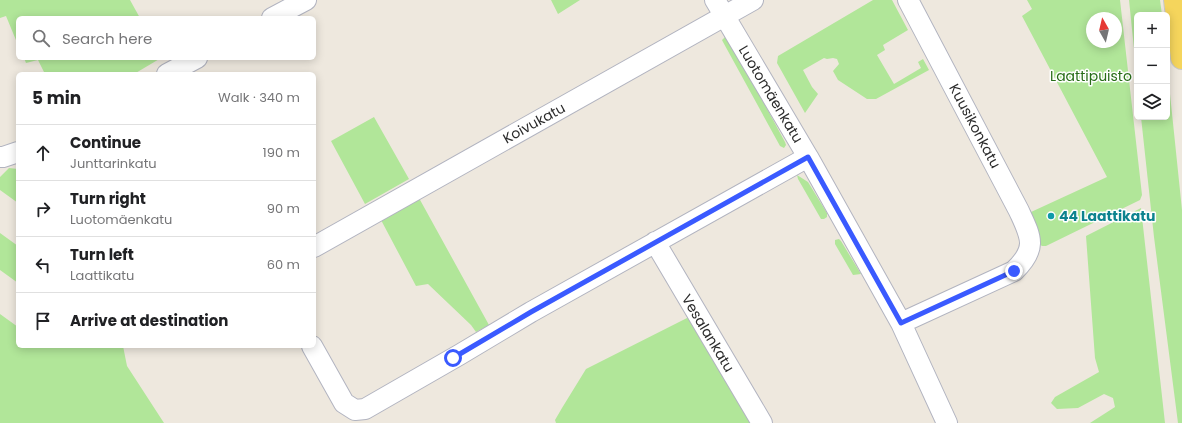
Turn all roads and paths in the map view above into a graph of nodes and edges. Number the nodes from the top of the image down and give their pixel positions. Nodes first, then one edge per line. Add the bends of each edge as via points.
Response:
1 (306, 0) edge
2 (753, 0) edge
3 (908, 0) edge
4 (1175, 0) edge
5 (720, 8) edge
6 (276, 16) edge
7 (1182, 58) edge
8 (193, 60) edge
9 (171, 72) edge
10 (16, 153) edge
11 (0, 157) edge
12 (808, 157) junction
13 (654, 242) junction
14 (316, 246) edge
15 (901, 323) junction
16 (313, 348) edge
17 (762, 423) edge
18 (947, 423) edge

1 - 6 street
2 - 5 street, Koivukatu
3 - 15 street, Kuusikonkatu via 1019,211 1030,234 1031,244 1027,255 1014,271
4 - 7 main road
5 - 12 street, Luotomäenkatu
5 - 14 street, Koivukatu
8 - 9 street
10 - 11 street
12 - 13 street
12 - 15 street, Luotomäenkatu
13 - 16 street via 365,409 355,410 344,403
13 - 17 street, Vesalankatu
15 - 18 street, Luotomäenkatu

